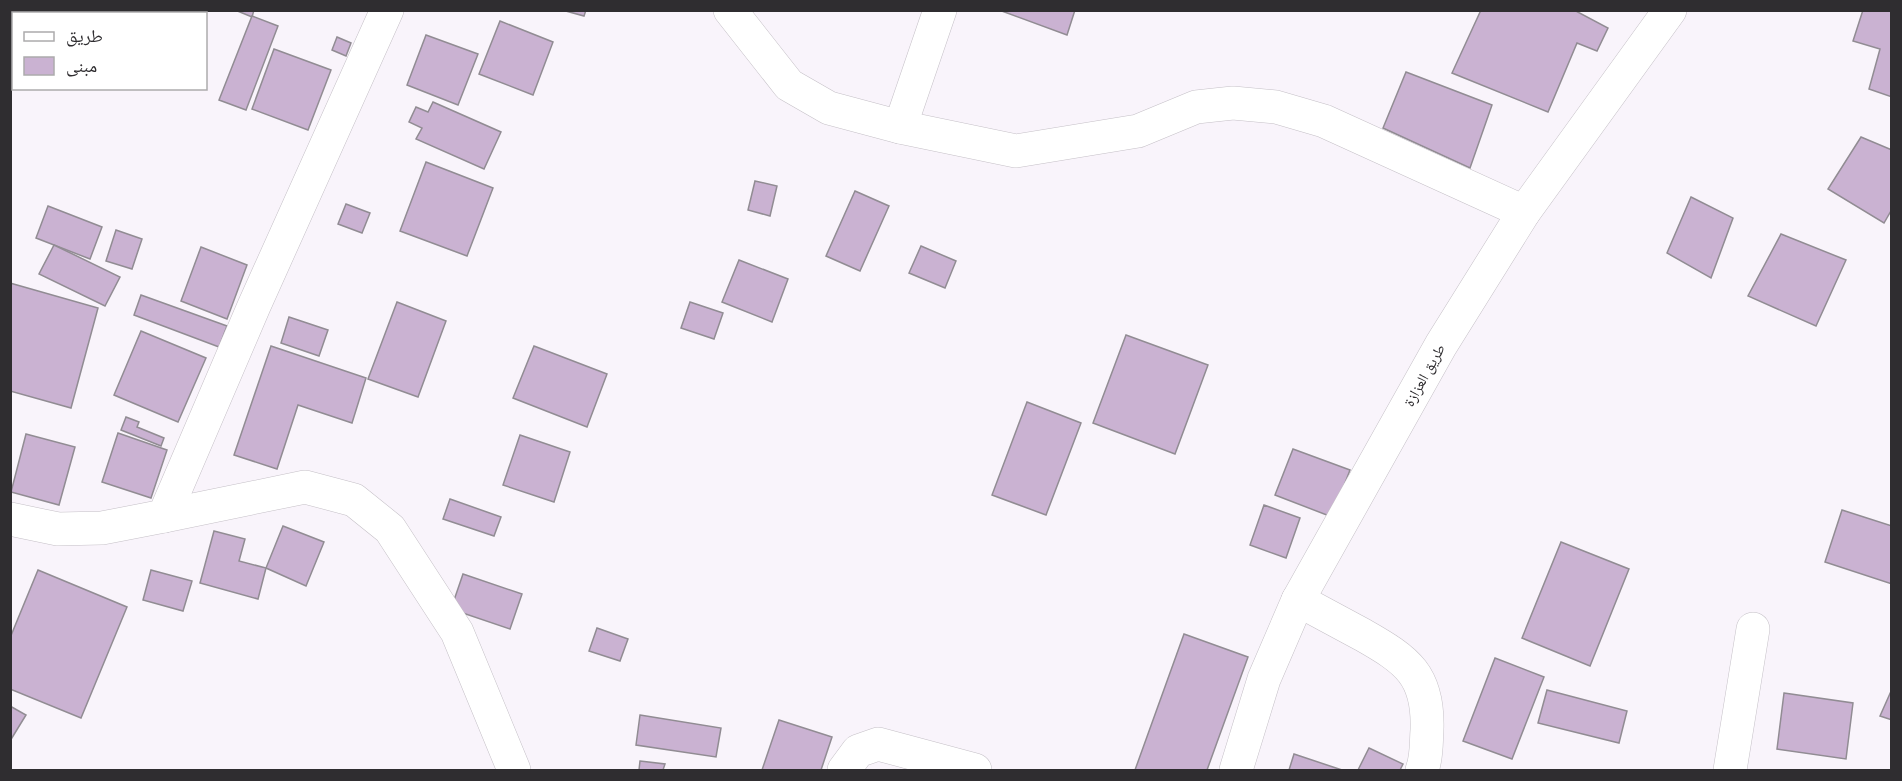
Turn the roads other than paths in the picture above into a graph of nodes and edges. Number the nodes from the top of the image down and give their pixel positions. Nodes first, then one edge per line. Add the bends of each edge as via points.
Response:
1 (387, 10) edge
2 (730, 10) edge
3 (940, 10) edge
4 (1670, 10) edge
5 (900, 127) junction
6 (1524, 212) junction
7 (164, 516) junction
8 (10, 519) edge
9 (1298, 600) junction
10 (1753, 629) dead end
11 (514, 771) edge
12 (844, 771) edge
13 (975, 771) edge
14 (1236, 771) edge
15 (1422, 771) edge
16 (1730, 771) edge

1 - 7 street
2 - 5 street via 789,85 829,108
3 - 5 street
4 - 6 street, طريق العزازة
5 - 6 street via 1016,151 1138,131 1196,107 1233,103 1276,107 1324,121
6 - 9 street, طريق العزازة via 1441,345
7 - 8 street via 102,528 58,529
7 - 11 street via 305,487 354,500 390,529 457,632
9 - 14 street, طريق العزازة via 1264,679
9 - 15 street via 1398,655 1413,669 1424,690 1427,713
10 - 16 street
12 - 13 street via 858,751 878,744

